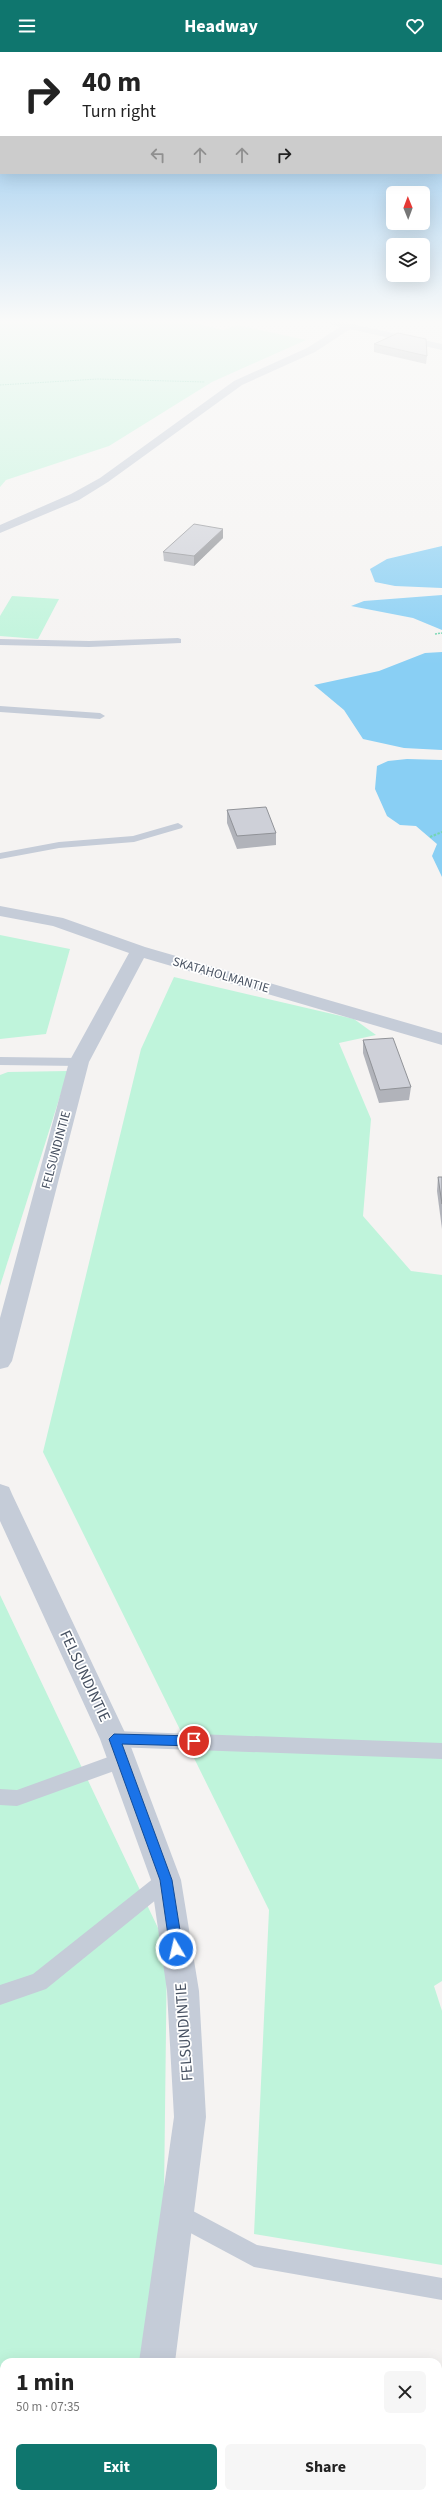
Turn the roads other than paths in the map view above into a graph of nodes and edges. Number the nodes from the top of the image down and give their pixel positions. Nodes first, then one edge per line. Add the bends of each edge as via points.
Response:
1 (166, 435) edge
2 (0, 529) edge
3 (178, 641) dead end
4 (0, 642) edge
5 (0, 709) edge
6 (100, 716) dead end
7 (178, 826) dead end
8 (0, 856) edge
9 (0, 912) edge
10 (139, 951) junction
11 (442, 1039) edge
12 (0, 1061) edge
13 (79, 1062) junction
14 (0, 1361) edge
15 (0, 1494) edge
16 (118, 1749) junction
17 (442, 1751) edge
18 (0, 1797) edge
19 (166, 1880) junction
20 (0, 1995) edge
21 (178, 2214) junction
22 (442, 2289) edge
23 (158, 2358) edge

1 - 2 street via 104,480 75,497
3 - 4 lane via 89,644
5 - 6 lane via 53,710
7 - 8 lane via 134,839 59,845
9 - 10 street, SKATAHOLMANTIE via 57,922
10 - 11 street, SKATAHOLMANTIE
10 - 13 street, FELSUNDINTIE
12 - 13 lane
13 - 14 street, FELSUNDINTIE
15 - 16 street, FELSUNDINTIE
16 - 17 lane
16 - 18 lane via 17,1798
16 - 19 street, FELSUNDINTIE
19 - 20 lane via 39,1982
19 - 21 street, FELSUNDINTIE via 183,1991 190,2117
21 - 22 lane via 254,2256
21 - 23 street, FELSUNDINTIE

